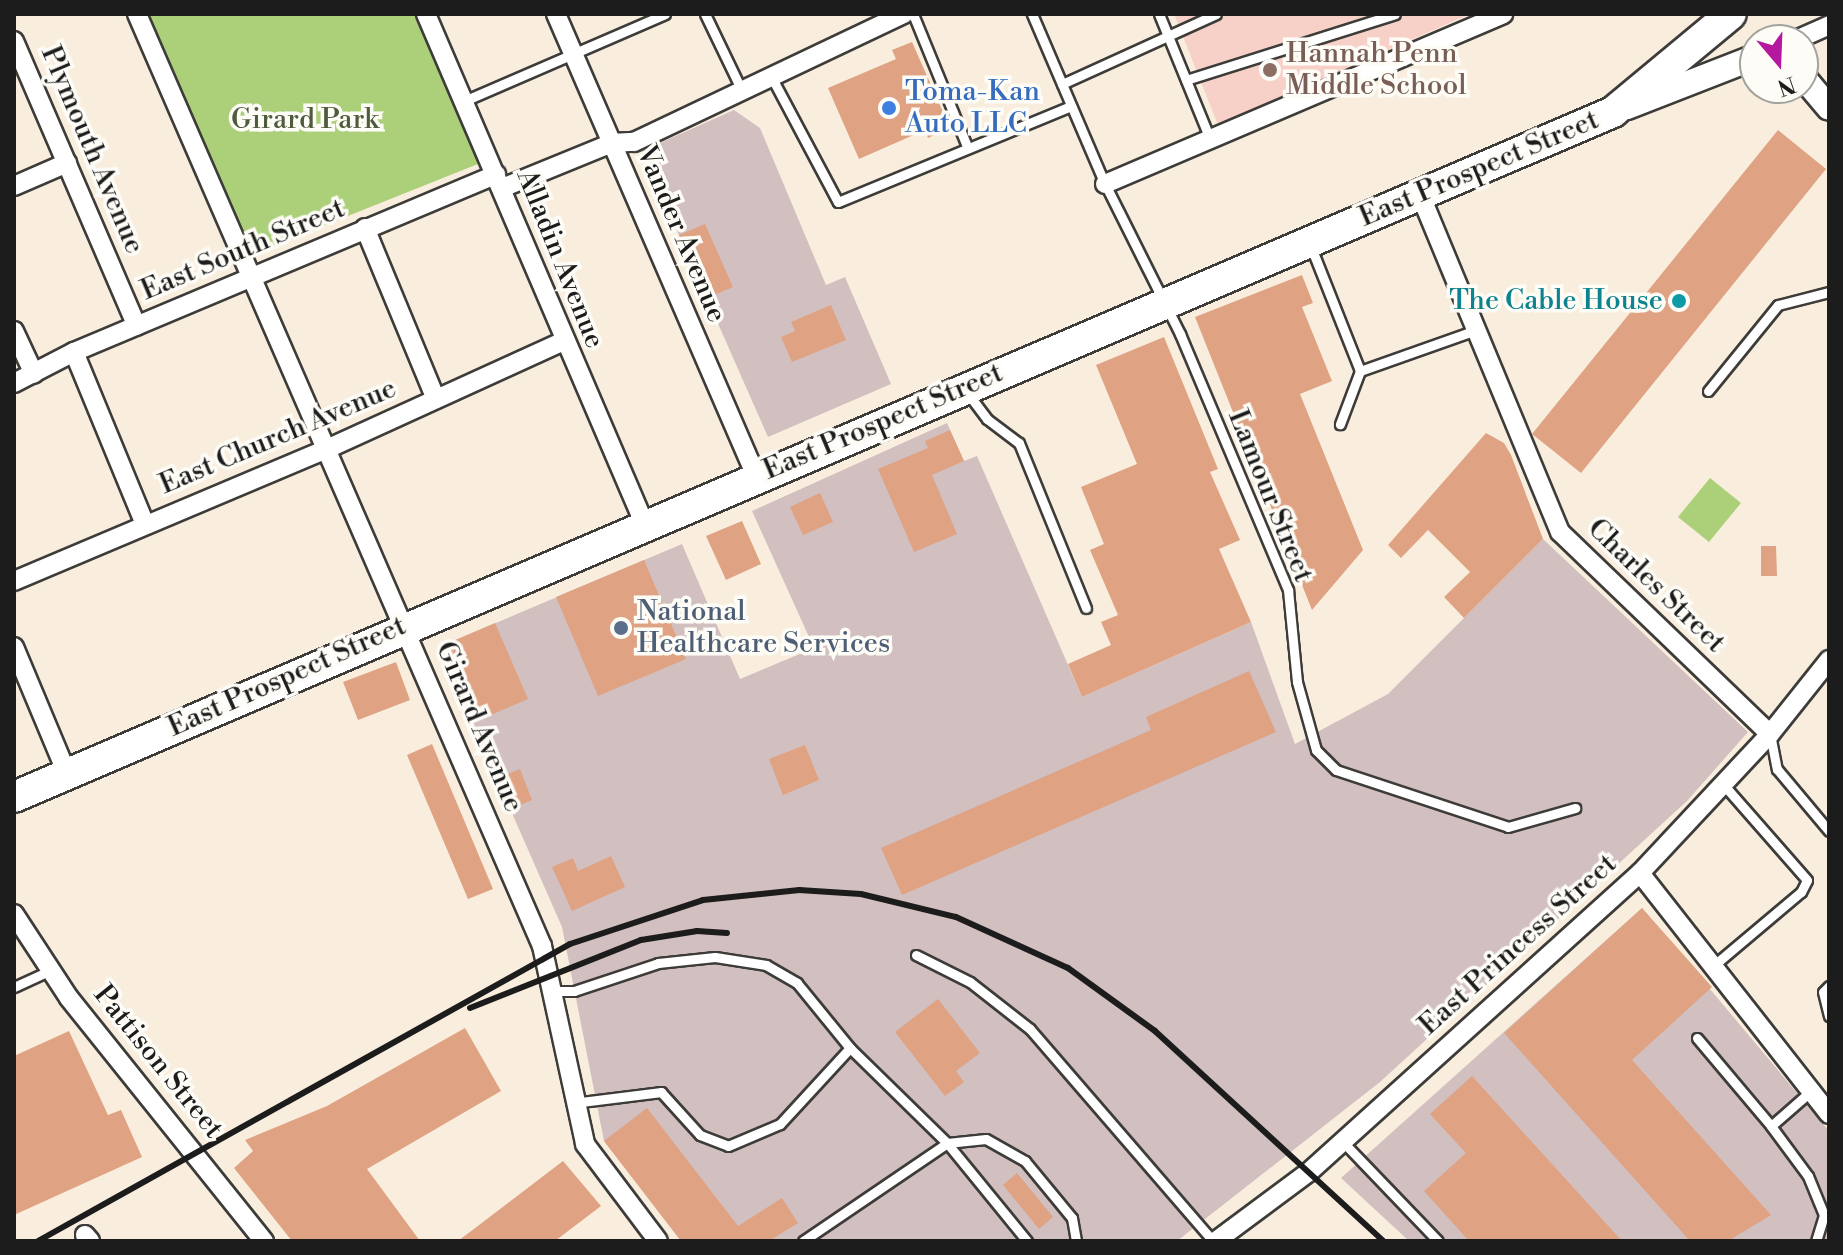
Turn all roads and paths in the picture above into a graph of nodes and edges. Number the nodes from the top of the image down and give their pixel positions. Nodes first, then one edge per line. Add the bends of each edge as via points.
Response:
1 (137, 14) edge
2 (426, 14) edge
3 (556, 14) edge
4 (665, 14) edge
5 (705, 14) edge
6 (904, 14) edge
7 (913, 14) edge
8 (1032, 14) edge
9 (1159, 14) edge
10 (1216, 14) edge
11 (1395, 14) edge
12 (1503, 14) edge
13 (1731, 14) edge
14 (1168, 38) junction
15 (14, 41) edge
16 (574, 55) junction
17 (1739, 63) edge
18 (773, 80) junction
19 (1186, 80) junction
20 (1062, 84) junction
21 (743, 94) junction
22 (464, 101) junction
23 (1071, 106) junction
24 (1613, 112) junction
25 (1210, 139) junction
26 (612, 143) junction
27 (967, 146) junction
28 (67, 163) junction
29 (499, 182) junction
30 (1105, 184) junction
31 (14, 186) edge
32 (1420, 194) junction
33 (365, 228) junction
34 (1308, 240) junction
35 (250, 276) junction
36 (1829, 292) edge
37 (1161, 303) junction
38 (137, 326) junction
39 (1476, 330) junction
40 (14, 331) edge
41 (562, 342) junction
42 (74, 352) junction
43 (1360, 371) junction
44 (34, 374) junction
45 (14, 383) edge
46 (965, 389) junction
47 (1708, 391) dead end
48 (436, 399) junction
49 (1340, 424) dead end
50 (329, 448) junction
51 (756, 476) junction
52 (644, 523) junction
53 (145, 524) junction
54 (14, 581) edge
55 (1086, 608) dead end
56 (405, 625) junction
57 (14, 647) edge
58 (1829, 660) edge
59 (1770, 734) junction
60 (67, 774) junction
61 (1723, 784) junction
62 (14, 797) edge
63 (1575, 808) dead end
64 (1829, 831) edge
65 (1640, 873) junction
66 (14, 914) edge
67 (916, 955) dead end
68 (1713, 966) junction
69 (54, 969) junction
70 (1829, 986) edge
71 (14, 987) edge
72 (551, 991) junction
73 (1829, 1016) edge
74 (1697, 1038) dead end
75 (850, 1048) junction
76 (1811, 1091) junction
77 (572, 1103) junction
78 (1829, 1114) edge
79 (1771, 1126) junction
80 (1343, 1142) junction
81 (947, 1143) junction
82 (264, 1241) edge
83 (658, 1241) edge
84 (803, 1241) edge
85 (1027, 1241) edge
86 (1076, 1241) edge
87 (1214, 1241) edge
88 (1438, 1241) edge
89 (1816, 1241) edge

1 - 35 street, Girard Avenue
2 - 22 street, Alladin Avenue
3 - 16 street, Vander Avenue
4 - 16 lane
5 - 21 lane
6 - 18 street, East South Street
7 - 27 lane
8 - 20 lane, Lamour Street
9 - 14 lane
10 - 14 lane via 1188,23
11 - 19 lane
12 - 25 street
13 - 24 main road
14 - 19 lane
14 - 20 lane
15 - 28 street, Plymouth Avenue
16 - 22 lane
16 - 26 street, Vander Avenue
17 - 24 street, East Prospect Street
18 - 21 street, East South Street
18 - 27 lane via 838,202
19 - 25 lane
20 - 23 lane, Lamour Street
21 - 26 street, East South Street via 634,142
22 - 29 street, Alladin Avenue
23 - 27 lane
23 - 30 lane, Lamour Street
24 - 32 main road, East Prospect Street
25 - 30 street
26 - 29 street, East South Street
26 - 51 street, Vander Avenue
28 - 31 street
28 - 38 street, Plymouth Avenue
29 - 33 street, East South Street
29 - 41 street, Alladin Avenue
30 - 37 lane, Lamour Street
32 - 34 main road, East Prospect Street
32 - 39 street, Charles Street
33 - 35 street, East South Street
33 - 48 street
34 - 37 main road, East Prospect Street
34 - 43 lane
35 - 38 street, East South Street
35 - 50 street, Girard Avenue
36 - 47 lane via 1778,305
37 - 46 main road, East Prospect Street
37 - 63 lane, Lamour Street via 1180,334 1288,590 1297,682 1316,750 1336,770 1508,827
38 - 42 street, East South Street
39 - 43 lane
39 - 59 street, Charles Street via 1560,532
40 - 44 street
41 - 48 street, East Church Avenue
41 - 52 street, Alladin Avenue
42 - 44 street, East South Street
42 - 53 street
43 - 49 lane
44 - 45 street, East South Street
46 - 51 main road, East Prospect Street
46 - 55 lane via 987,419 1019,443
48 - 50 street, East Church Avenue
50 - 53 street, East Church Avenue
50 - 56 street, Girard Avenue
51 - 52 main road, East Prospect Street
52 - 56 main road, East Prospect Street
53 - 54 street, East Church Avenue
56 - 60 main road, East Prospect Street
56 - 72 street, Girard Avenue via 542,946
57 - 60 street
58 - 59 street, East Princess Street
59 - 61 street, East Princess Street
59 - 64 lane via 1777,769
60 - 62 main road, East Prospect Street
61 - 65 street, East Princess Street
61 - 68 lane via 1807,880 1801,892
65 - 68 street
65 - 80 street, East Princess Street
66 - 69 street, Pattison Street
67 - 87 lane via 970,982 1030,1029
68 - 76 street
69 - 71 lane
69 - 82 street, Pattison Street via 69,998
70 - 73 lane via 1823,992
72 - 75 lane via 574,991 658,963 715,957 766,965 797,983
72 - 77 street, Girard Avenue
74 - 79 lane
75 - 77 lane via 780,1124 728,1146 700,1135 661,1092
75 - 81 lane
76 - 78 street
76 - 79 lane
77 - 83 street, Girard Avenue via 585,1144
79 - 89 lane via 1808,1176 1824,1215
80 - 87 street, East Princess Street
80 - 88 lane
81 - 84 lane
81 - 85 lane
81 - 86 lane via 986,1139 1025,1161 1072,1218

